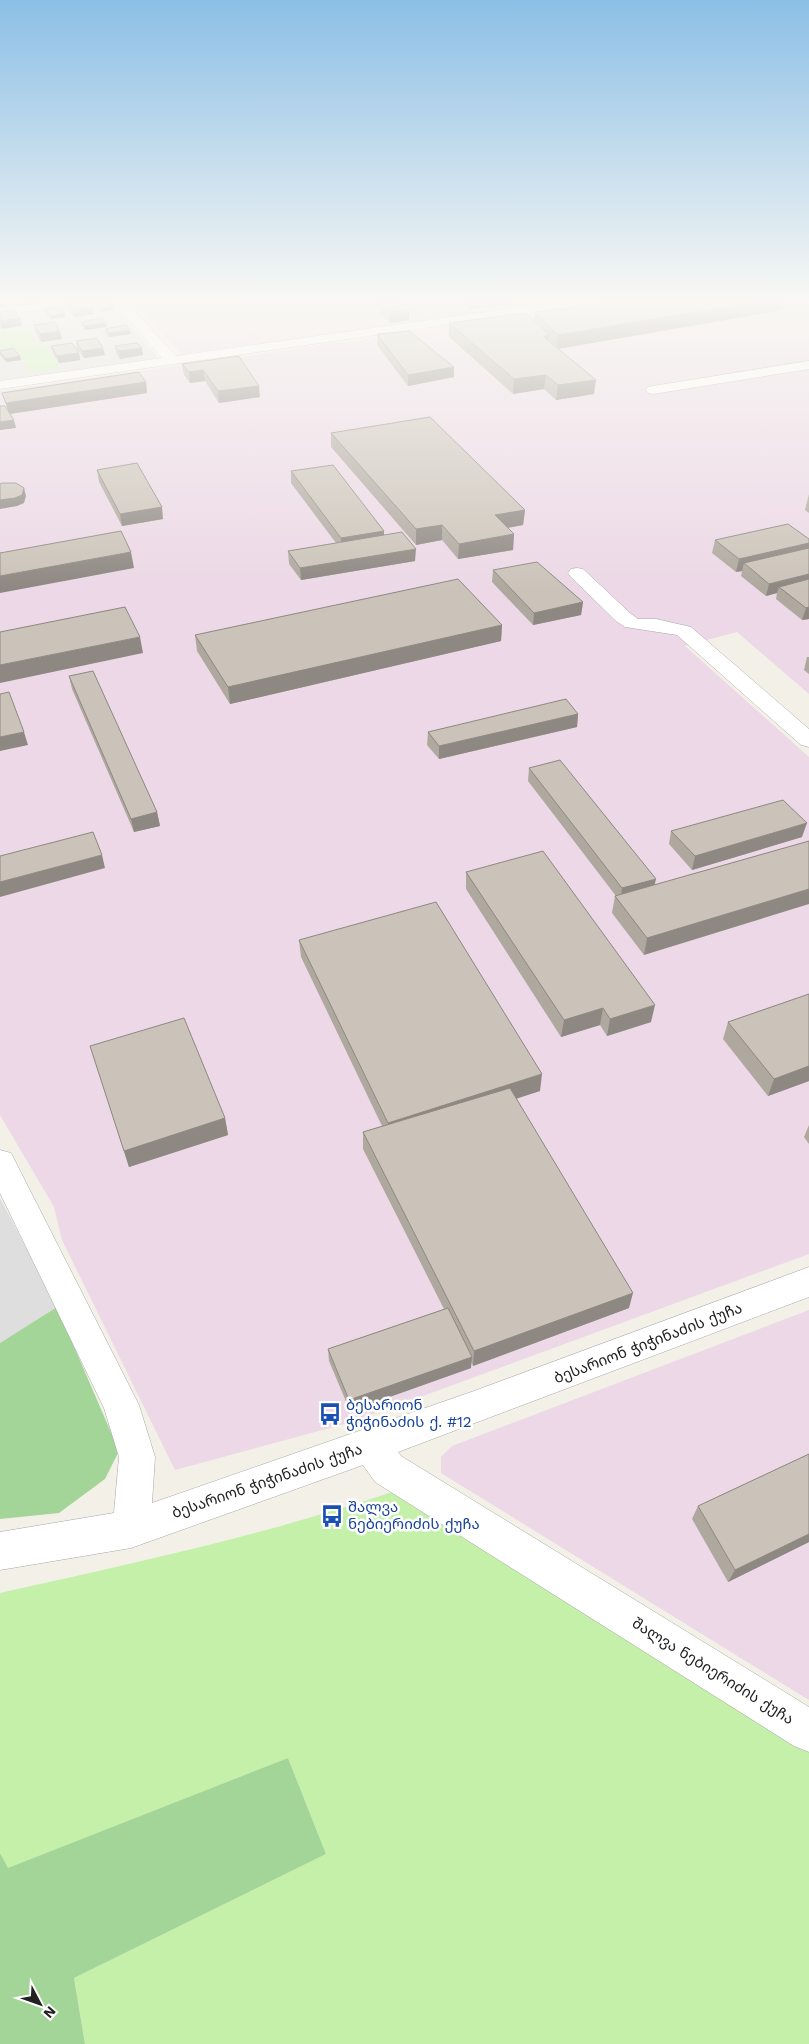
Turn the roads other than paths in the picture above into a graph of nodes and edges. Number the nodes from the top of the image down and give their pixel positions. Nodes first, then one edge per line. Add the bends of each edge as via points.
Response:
1 (577, 572) dead end
2 (809, 740) edge
3 (0, 1162) edge
4 (809, 1282) edge
5 (370, 1445) junction
6 (131, 1529) junction
7 (0, 1551) edge
8 (809, 1730) edge

1 - 2 street via 632,623 684,631
3 - 6 street via 121,1405 137,1457
4 - 5 street, ბესარიონ ჭიჭინაძის ქუჩა
5 - 6 street, ბესარიონ ჭიჭინაძის ქუჩა
5 - 8 street, შალვა ნებიერიძის ქუჩა via 388,1469
6 - 7 street, ბესარიონ ჭიჭინაძის ქუჩა

